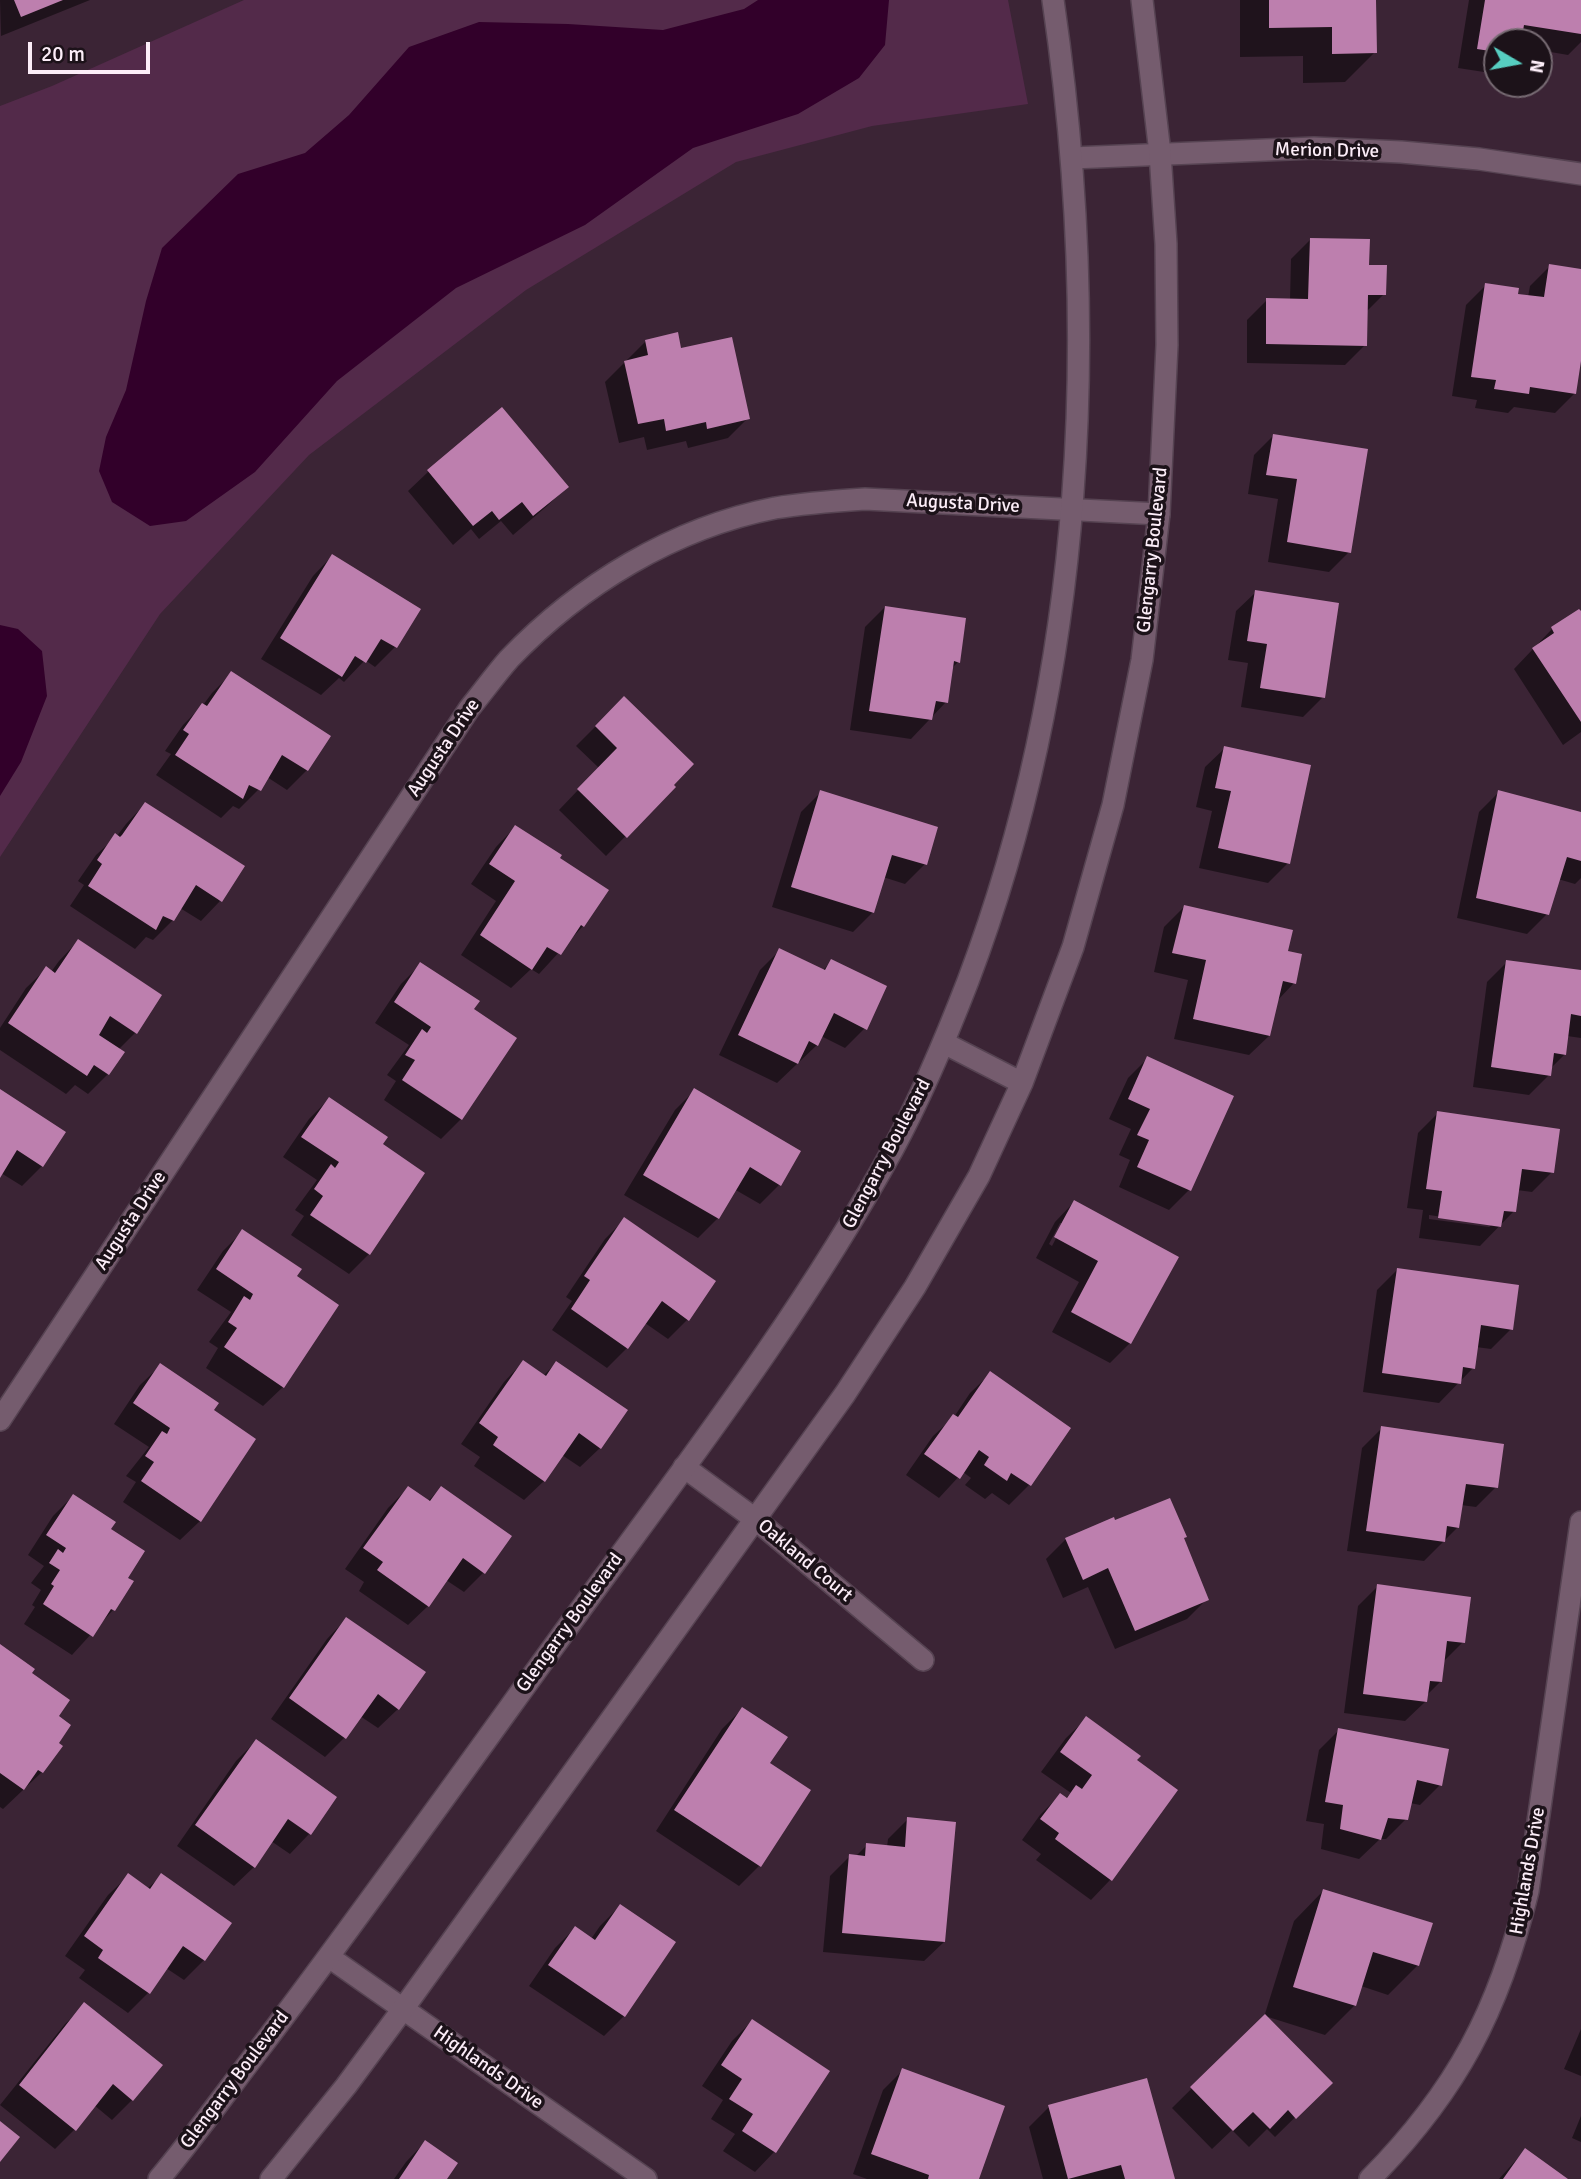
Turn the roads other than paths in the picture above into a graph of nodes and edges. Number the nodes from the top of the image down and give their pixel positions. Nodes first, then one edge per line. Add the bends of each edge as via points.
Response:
1 (1053, 0) edge
2 (1142, 0) edge
3 (1160, 153) junction
4 (1072, 158) junction
5 (1581, 174) edge
6 (1073, 510) junction
7 (1159, 514) junction
8 (944, 1043) junction
9 (1022, 1083) junction
10 (0, 1420) edge
11 (684, 1466) junction
12 (755, 1519) junction
13 (1581, 1522) edge
14 (923, 1660) dead end
15 (329, 1957) junction
16 (403, 2009) junction
17 (159, 2179) edge
18 (271, 2179) edge
19 (646, 2179) edge
20 (1370, 2179) edge

1 - 4 street, Glengarry Boulevard
2 - 3 street, Glengarry Boulevard
3 - 4 street, Merion Drive
3 - 5 street, Merion Drive via 1314,148 1401,152
3 - 7 street, Glengarry Boulevard via 1167,345
4 - 6 street, Glengarry Boulevard via 1080,341
6 - 7 street, Augusta Drive
6 - 8 street, Glengarry Boulevard via 1056,650 1029,787 992,917
6 - 10 street, Augusta Drive via 865,499 773,509 713,525 656,549 602,580 552,617 508,660 469,709
7 - 9 street, Glengarry Boulevard via 1142,660 1113,805 1073,947
8 - 9 street
8 - 11 street, Glengarry Boulevard via 897,1142 848,1228
9 - 12 street, Glengarry Boulevard via 979,1176 915,1287
11 - 12 street, Oakland Court
11 - 15 street, Glengarry Boulevard
12 - 14 street, Oakland Court
12 - 16 street, Glengarry Boulevard
13 - 20 street, Highlands Drive via 1528,1891 1517,1937 1496,1998 1451,2083 1402,2147
15 - 16 street, Highlands Drive
15 - 17 street, Glengarry Boulevard
16 - 18 street, Glengarry Boulevard
16 - 19 street, Highlands Drive

